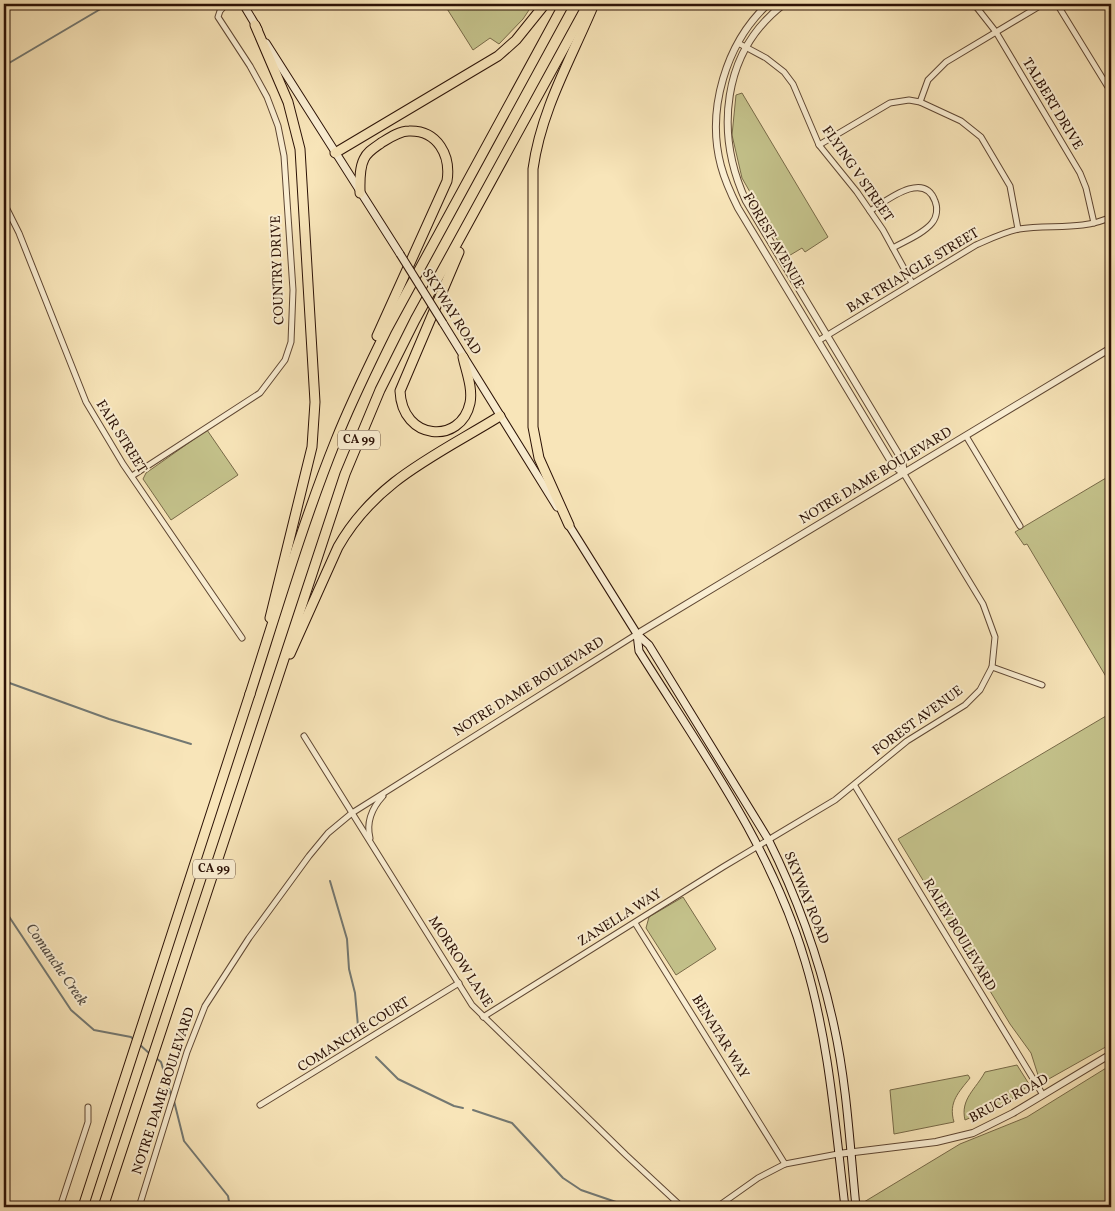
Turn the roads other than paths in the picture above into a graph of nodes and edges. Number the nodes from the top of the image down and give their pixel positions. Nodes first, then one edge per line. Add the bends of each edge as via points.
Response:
1 (226, 4) edge
2 (243, 4) edge
3 (545, 4) edge
4 (564, 4) edge
5 (588, 4) edge
6 (594, 4) edge
7 (768, 4) edge
8 (784, 4) edge
9 (974, 4) edge
10 (1043, 4) edge
11 (1057, 4) edge
12 (255, 25) junction
13 (996, 32) junction
14 (738, 43) junction
15 (747, 48) junction
16 (1111, 92) edge
17 (920, 102) junction
18 (818, 145) junction
19 (335, 153) junction
20 (360, 193) junction
21 (483, 198) junction
22 (4, 203) edge
23 (870, 211) junction
24 (1111, 218) edge
25 (1094, 223) junction
26 (1018, 229) junction
27 (893, 248) junction
28 (912, 283) junction
29 (827, 336) junction
30 (818, 341) junction
31 (1111, 348) edge
32 (463, 356) junction
33 (363, 379) junction
34 (500, 416) junction
35 (966, 436) junction
36 (904, 474) junction
37 (132, 476) junction
38 (569, 525) junction
39 (1020, 526) dead end
40 (637, 634) junction
41 (242, 638) dead end
42 (992, 666) junction
43 (258, 669) junction
44 (1042, 685) dead end
45 (271, 697) junction
46 (304, 736) dead end
47 (855, 786) junction
48 (387, 791) junction
49 (352, 813) junction
50 (768, 839) junction
51 (372, 844) junction
52 (758, 845) junction
53 (634, 923) junction
54 (458, 983) junction
55 (483, 1017) junction
56 (1111, 1054) edge
57 (1043, 1096) junction
58 (260, 1105) dead end
59 (88, 1107) dead end
60 (851, 1153) junction
61 (838, 1154) junction
62 (785, 1164) junction
63 (60, 1207) edge
64 (83, 1207) edge
65 (103, 1207) edge
66 (139, 1207) edge
67 (682, 1207) edge
68 (717, 1207) edge
69 (845, 1207) edge
70 (856, 1207) edge

1 - 37 street, COUNTRY DRIVE via 218,17 267,97 278,126 284,156 292,290 291,342 285,360 260,393
2 - 12 main road, SKYWAY ROAD
3 - 19 highway via 516,40 498,56
4 - 33 highway, CA 99
5 - 21 highway, CA 99
6 - 38 highway via 550,100 537,140 533,170 533,428 539,458
7 - 14 street, FOREST AVENUE
8 - 15 street, FOREST AVENUE via 767,20
9 - 13 street, TALBERT DRIVE
10 - 13 street
11 - 16 street
12 - 19 main road, SKYWAY ROAD
12 - 43 highway via 288,102 299,141 315,402 312,447 261,643
13 - 17 street via 935,71
13 - 25 street, TALBERT DRIVE via 1080,173
14 - 15 street, FLYING V STREET
14 - 30 street, FOREST AVENUE via 726,69 716,117 720,164 738,208
15 - 18 street, FLYING V STREET via 784,72 793,84
15 - 29 street, FOREST AVENUE via 728,103 730,157 746,201
17 - 18 street via 899,101 885,106
17 - 26 street via 961,121 981,137 1010,186
18 - 23 street, FLYING V STREET
19 - 20 main road, SKYWAY ROAD
20 - 32 main road, SKYWAY ROAD, bridge
20 - 33 highway via 364,157 395,135 408,131 422,132 442,146 449,170 447,181 375,342
21 - 32 highway via 400,391 402,408 414,425 423,430 440,431 449,429 464,415 471,396
21 - 45 highway, CA 99 via 373,406 332,509
22 - 37 street, FAIR STREET via 86,402
23 - 27 street, FLYING V STREET
23 - 27 street via 913,188 921,188 935,199 937,207 932,223
24 - 25 street, BAR TRIANGLE STREET
25 - 26 street, BAR TRIANGLE STREET
26 - 28 street, BAR TRIANGLE STREET via 976,245
27 - 28 street, FLYING V STREET
28 - 29 street, BAR TRIANGLE STREET
29 - 30 street, BAR TRIANGLE STREET
29 - 36 street, FOREST AVENUE via 902,460
30 - 36 street, FOREST AVENUE via 893,465
31 - 35 street, NOTRE DAME BOULEVARD
32 - 34 main road, SKYWAY ROAD
33 - 43 highway, CA 99 via 332,449
34 - 38 main road, SKYWAY ROAD
34 - 45 highway via 395,480 358,517 338,547
35 - 36 street, NOTRE DAME BOULEVARD
35 - 39 street
36 - 40 street, NOTRE DAME BOULEVARD
36 - 42 street, FOREST AVENUE via 988,614 995,637
37 - 41 street, FAIR STREET
38 - 40 main road, SKYWAY ROAD
40 - 48 street, NOTRE DAME BOULEVARD
40 - 50 main road, SKYWAY ROAD via 649,646
40 - 52 main road, SKYWAY ROAD via 640,651
42 - 44 street
42 - 47 street, FOREST AVENUE via 980,690 965,706 907,741
43 - 64 highway, CA 99
45 - 65 highway, CA 99
46 - 49 street, MORROW LANE
47 - 50 street, FOREST AVENUE
47 - 57 street, RALEY BOULEVARD
48 - 49 street, NOTRE DAME BOULEVARD
48 - 51 street via 375,805 370,819
49 - 51 street, MORROW LANE
49 - 66 street, NOTRE DAME BOULEVARD via 334,827 309,856 249,938 205,1006 187,1052
50 - 52 street, ZANELLA WAY
50 - 60 main road, SKYWAY ROAD via 800,909 825,989 842,1077
51 - 54 street, MORROW LANE
52 - 53 street, ZANELLA WAY
52 - 61 main road, SKYWAY ROAD via 789,916 816,1000 830,1072
53 - 55 street, ZANELLA WAY
53 - 62 street, BENATAR WAY
54 - 55 street, MORROW LANE
54 - 58 street, COMANCHE COURT
55 - 67 street, MORROW LANE
56 - 57 street, BRUCE ROAD
57 - 60 street, BRUCE ROAD via 973,1133 936,1142
59 - 63 street via 88,1122
60 - 61 street, BRUCE ROAD
60 - 70 main road, SKYWAY ROAD
61 - 62 street
61 - 69 main road, SKYWAY ROAD
62 - 68 street

